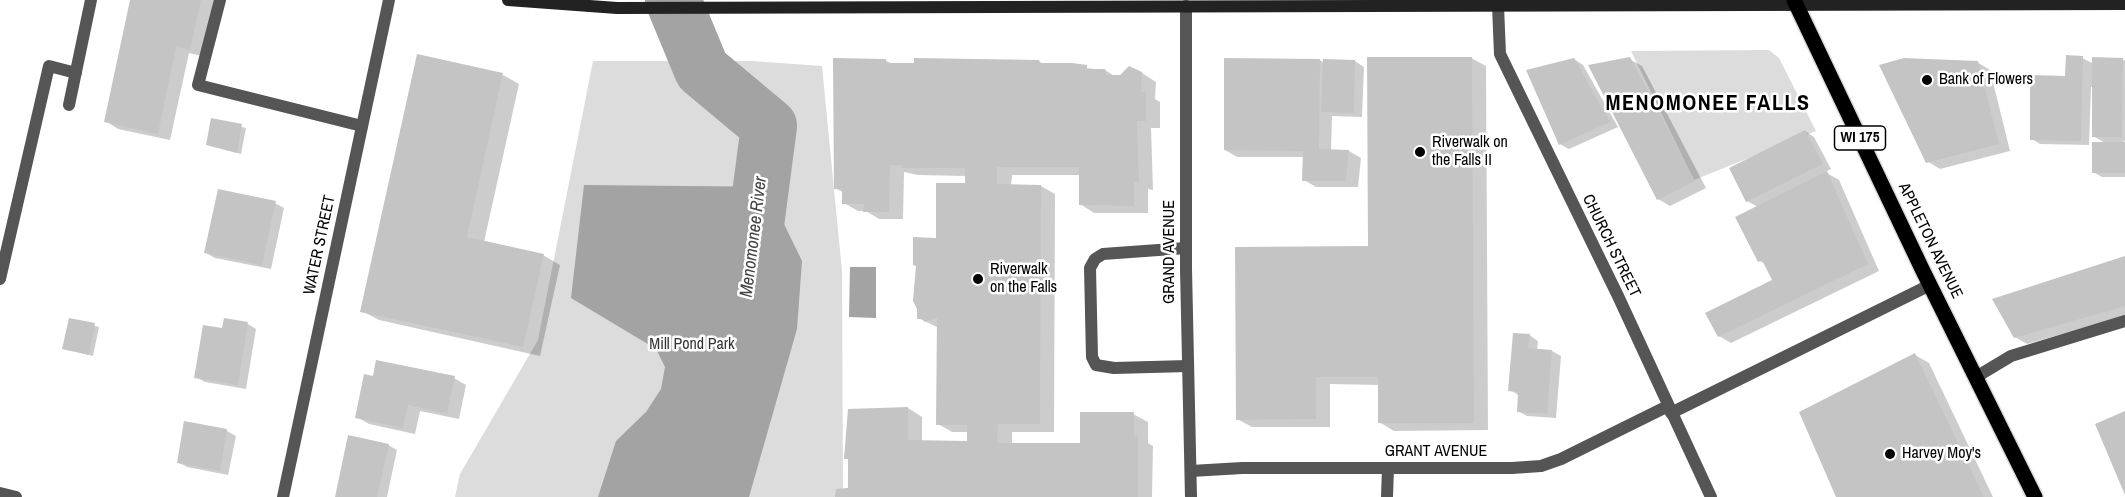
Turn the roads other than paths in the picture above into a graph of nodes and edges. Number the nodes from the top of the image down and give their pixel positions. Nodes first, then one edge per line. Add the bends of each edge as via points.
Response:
1 (91, 0) edge
2 (220, 0) edge
3 (389, 0) edge
4 (508, 0) edge
5 (2101, 2) edge
6 (890, 3) edge
7 (1402, 3) edge
8 (1796, 3) edge
9 (2125, 4) edge
10 (1186, 6) junction
11 (1498, 6) junction
12 (76, 73) junction
13 (69, 105) dead end
14 (362, 126) junction
15 (1186, 248) junction
16 (0, 279) edge
17 (1930, 285) junction
18 (2125, 321) edge
19 (1188, 366) junction
20 (1976, 377) junction
21 (1670, 409) junction
22 (1388, 468) junction
23 (1191, 471) junction
24 (0, 494) edge
25 (16, 497) edge
26 (283, 497) edge
27 (1191, 497) edge
28 (1387, 497) edge
29 (1711, 497) edge
30 (2035, 497) edge

1 - 12 street
2 - 14 street via 198,85
3 - 14 street, WATER STREET
4 - 6 main road via 617,8
5 - 8 main road
5 - 9 main road
6 - 10 main road
7 - 10 main road
7 - 11 main road
8 - 11 main road
8 - 17 main road, APPLETON AVENUE / WI 175
10 - 15 street, GRAND AVENUE
11 - 21 street, CHURCH STREET via 1500,54
12 - 13 street
12 - 16 street via 49,66
14 - 26 street, WATER STREET
15 - 19 street, GRAND AVENUE
15 - 19 street via 1103,254 1092,262 1090,279 1092,357 1096,365
17 - 20 main road, APPLETON AVENUE / WI 175
17 - 21 street, GRANT AVENUE
18 - 20 street via 2011,356
19 - 23 street, GRAND AVENUE
20 - 30 main road, APPLETON AVENUE / WI 175
21 - 22 street, GRANT AVENUE via 1541,466
21 - 29 street, CHURCH STREET
22 - 23 street, GRANT AVENUE
22 - 28 street
23 - 27 street, GRAND AVENUE
24 - 25 street

